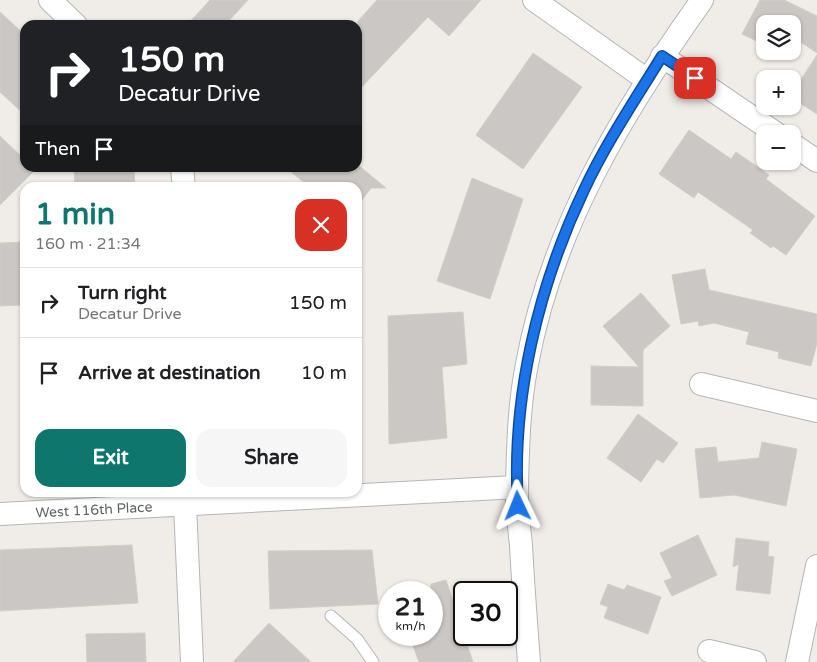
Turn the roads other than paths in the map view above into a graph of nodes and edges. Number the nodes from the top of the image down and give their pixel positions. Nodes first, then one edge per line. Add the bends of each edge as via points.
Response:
1 (50, 0) edge
2 (534, 0) edge
3 (702, 0) edge
4 (71, 20) edge
5 (662, 56) junction
6 (647, 80) junction
7 (764, 125) edge
8 (801, 150) edge
9 (817, 161) edge
10 (701, 384) dead end
11 (817, 411) edge
12 (517, 487) junction
13 (362, 493) edge
14 (268, 497) edge
15 (185, 505) junction
16 (0, 514) edge
17 (817, 566) edge
18 (331, 616) dead end
19 (709, 651) dead end
20 (192, 662) edge
21 (373, 662) edge
22 (529, 662) edge
23 (756, 662) edge
24 (796, 662) edge

1 - 4 street
2 - 6 street
3 - 5 street
5 - 6 street
5 - 7 street
6 - 12 street via 618,125 584,190 538,316 521,404
8 - 9 street
10 - 11 street
12 - 13 street, West 116th Place
12 - 22 street
14 - 15 street, West 116th Place
15 - 16 street, West 116th Place
15 - 20 street
17 - 24 street
18 - 21 lane via 357,640
19 - 23 street

